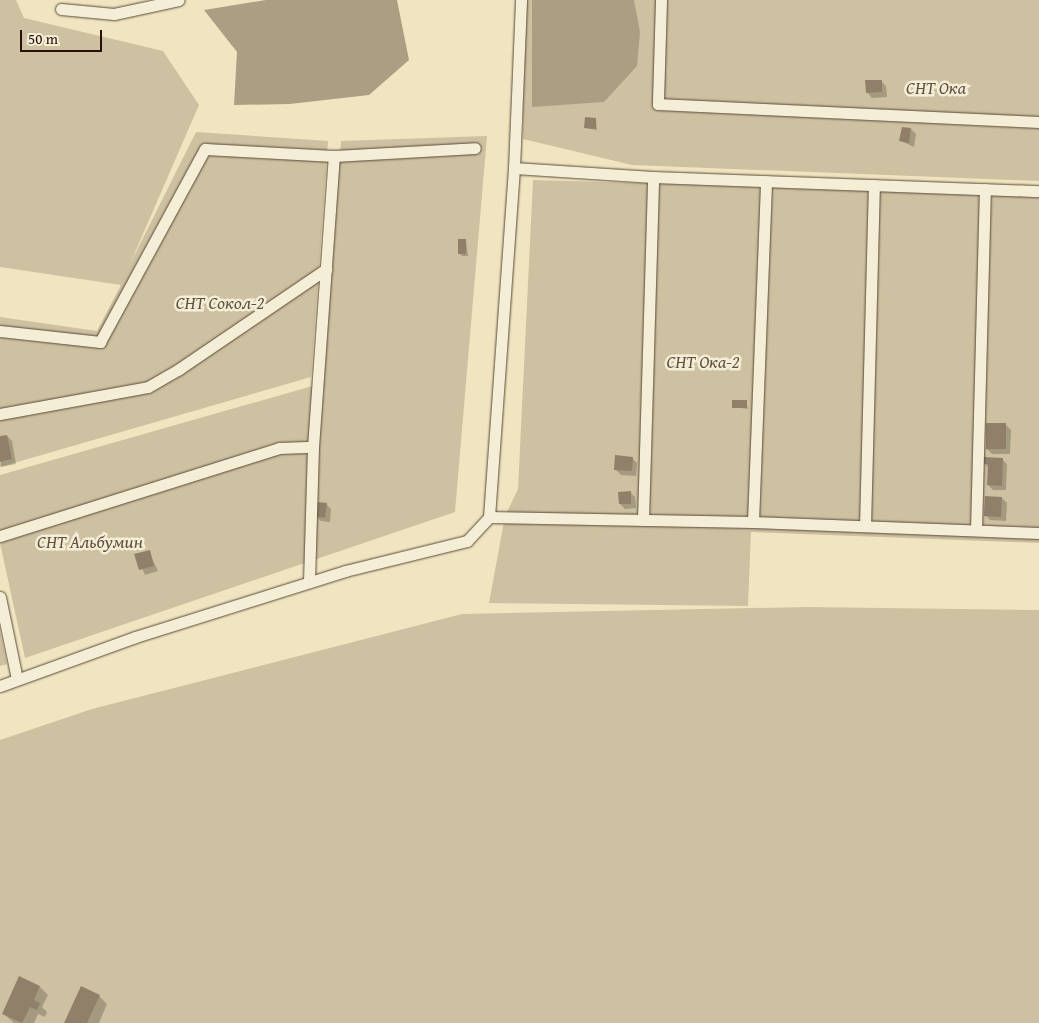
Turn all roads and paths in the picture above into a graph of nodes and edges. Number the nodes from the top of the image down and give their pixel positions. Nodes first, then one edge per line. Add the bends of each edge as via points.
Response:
1 (179, 0) edge
2 (521, 0) edge
3 (661, 0) edge
4 (61, 9) dead end
5 (1039, 122) edge
6 (475, 148) dead end
7 (334, 156) junction
8 (514, 168) junction
9 (652, 177) junction
10 (766, 181) junction
11 (874, 185) junction
12 (985, 189) junction
13 (1039, 191) edge
14 (326, 269) junction
15 (0, 331) edge
16 (0, 414) edge
17 (313, 447) junction
18 (489, 517) junction
19 (643, 520) junction
20 (753, 522) junction
21 (865, 526) junction
22 (976, 530) junction
23 (1039, 533) edge
24 (0, 536) edge
25 (309, 582) junction
26 (0, 597) edge
27 (17, 679) junction
28 (0, 686) edge

1 - 4 street via 114,14
2 - 8 street
3 - 5 street via 658,104
6 - 7 street
7 - 14 street
7 - 15 street via 205,149 100,342
8 - 9 street
8 - 18 street
9 - 10 street
9 - 19 street
10 - 11 street
10 - 20 street
11 - 12 street
11 - 21 street
12 - 13 street
12 - 22 street
14 - 16 street via 180,369 148,387
14 - 17 street
17 - 24 street via 279,448
17 - 25 street
18 - 19 street
18 - 25 street via 467,542
19 - 20 street
20 - 21 street
21 - 22 street
22 - 23 street
25 - 27 street via 135,637
26 - 27 street
27 - 28 street

